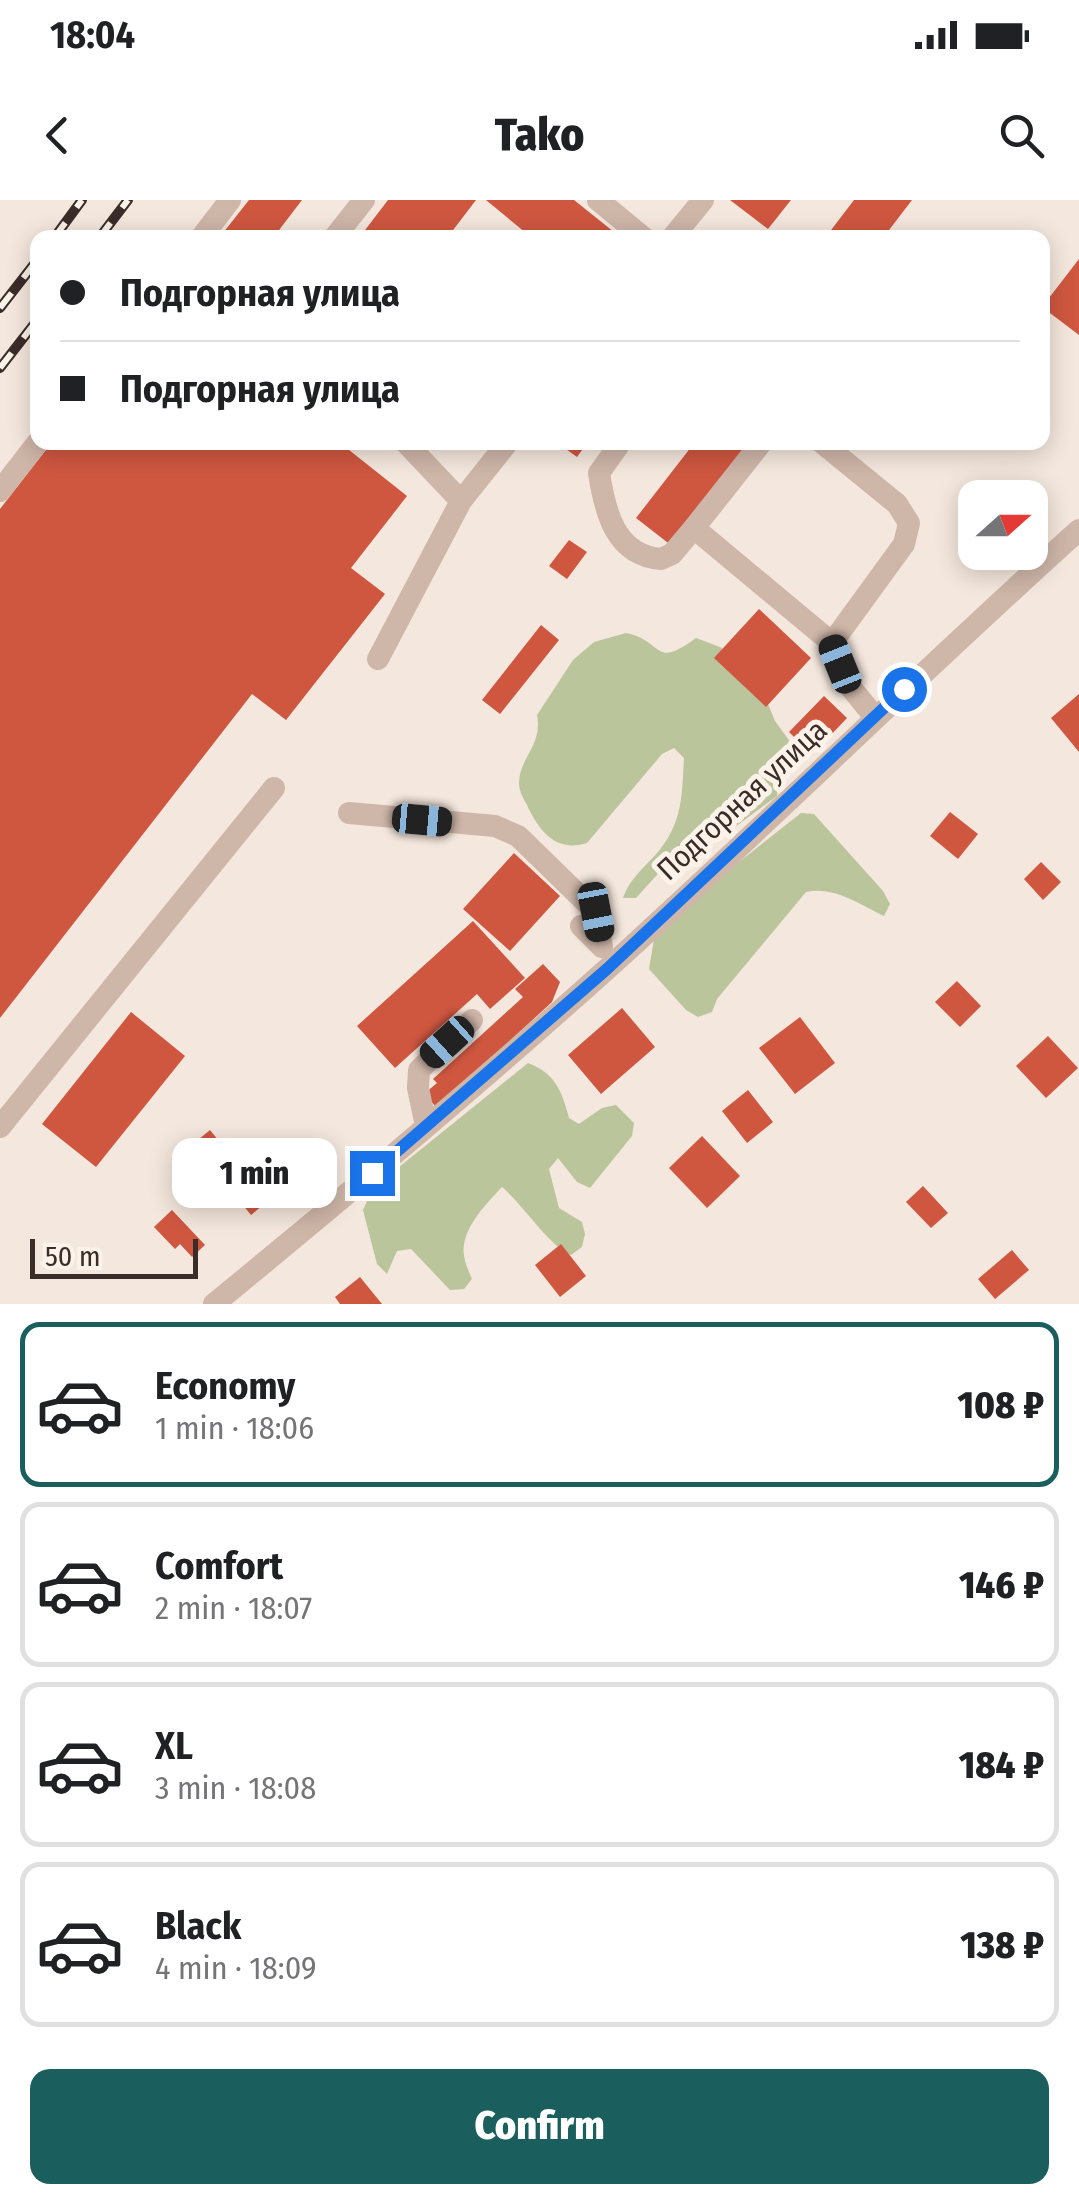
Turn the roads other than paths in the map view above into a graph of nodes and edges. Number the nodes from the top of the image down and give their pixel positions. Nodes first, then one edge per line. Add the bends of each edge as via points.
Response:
1 (230, 200) edge
2 (364, 200) edge
3 (598, 200) edge
4 (702, 200) edge
5 (207, 230) edge
6 (340, 230) edge
7 (634, 230) edge
8 (678, 230) edge
9 (32, 450) edge
10 (413, 450) edge
11 (502, 450) edge
12 (615, 450) edge
13 (756, 450) edge
14 (831, 450) edge
15 (0, 491) edge
16 (461, 501) junction
17 (694, 528) junction
18 (1079, 530) edge
19 (832, 644) junction
20 (378, 659) dead end
21 (874, 716) junction
22 (274, 788) dead end
23 (349, 813) dead end
24 (582, 926) dead end
25 (604, 958) junction
26 (472, 1020) dead end
27 (426, 1126) junction
28 (0, 1127) edge
29 (214, 1304) edge

1 - 5 street
2 - 6 street
3 - 7 street
4 - 8 street
9 - 15 street
10 - 16 street
11 - 16 street
12 - 17 street via 599,473 613,532 635,552 661,560
13 - 17 street
14 - 19 street via 897,504 909,523 904,544
16 - 20 street
17 - 19 street
18 - 21 street, Подгорная улица
19 - 21 street via 848,684
21 - 25 street, Подгорная улица
22 - 28 street
23 - 25 street via 495,826 518,836 596,912
24 - 25 street
25 - 27 street, Подгорная улица
26 - 27 street via 419,1070
27 - 29 street, Подгорная улица

